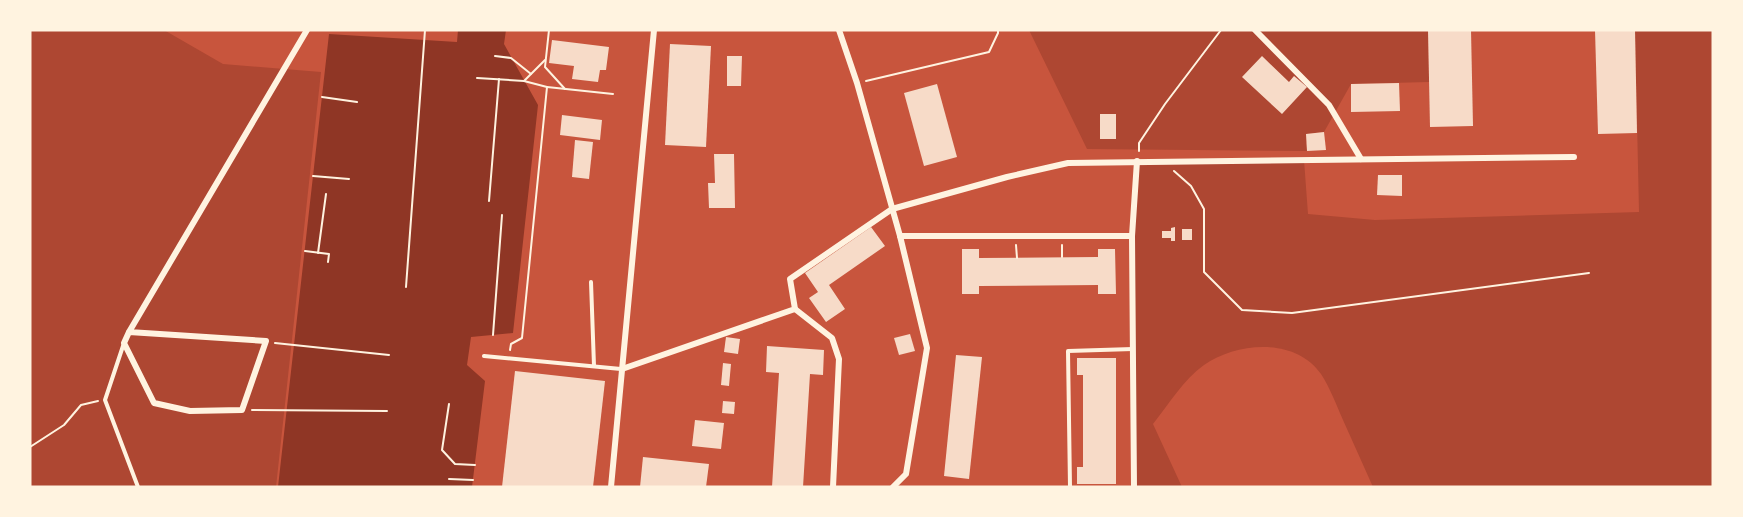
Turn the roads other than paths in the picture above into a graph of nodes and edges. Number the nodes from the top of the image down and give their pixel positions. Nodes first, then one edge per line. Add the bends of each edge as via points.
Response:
1 (307, 30) edge
2 (654, 30) edge
3 (838, 30) edge
4 (1255, 30) edge
5 (1574, 157) dead end
6 (1361, 159) junction
7 (1137, 161) junction
8 (892, 209) junction
9 (900, 236) junction
10 (1132, 237) junction
11 (591, 282) dead end
12 (795, 309) junction
13 (129, 332) junction
14 (124, 343) junction
15 (1133, 349) junction
16 (484, 356) dead end
17 (594, 366) junction
18 (622, 369) junction
19 (138, 487) edge
20 (611, 487) edge
21 (833, 487) edge
22 (893, 487) edge
23 (1070, 487) edge
24 (1134, 487) edge

1 - 13 street
2 - 18 street
3 - 8 street
4 - 6 street via 1329,105
5 - 6 street
6 - 7 street
7 - 8 street via 1068,163
7 - 10 street
8 - 9 street
8 - 12 street via 790,279
9 - 10 street
9 - 22 street via 927,348 906,474
10 - 15 street
11 - 17 lane
12 - 18 street
12 - 21 street via 832,338 839,359
13 - 14 street
13 - 14 street via 266,341 243,410 190,411 154,403
14 - 19 lane via 105,400
15 - 23 lane via 1068,351
15 - 24 street
16 - 17 lane
17 - 18 lane
18 - 20 street

